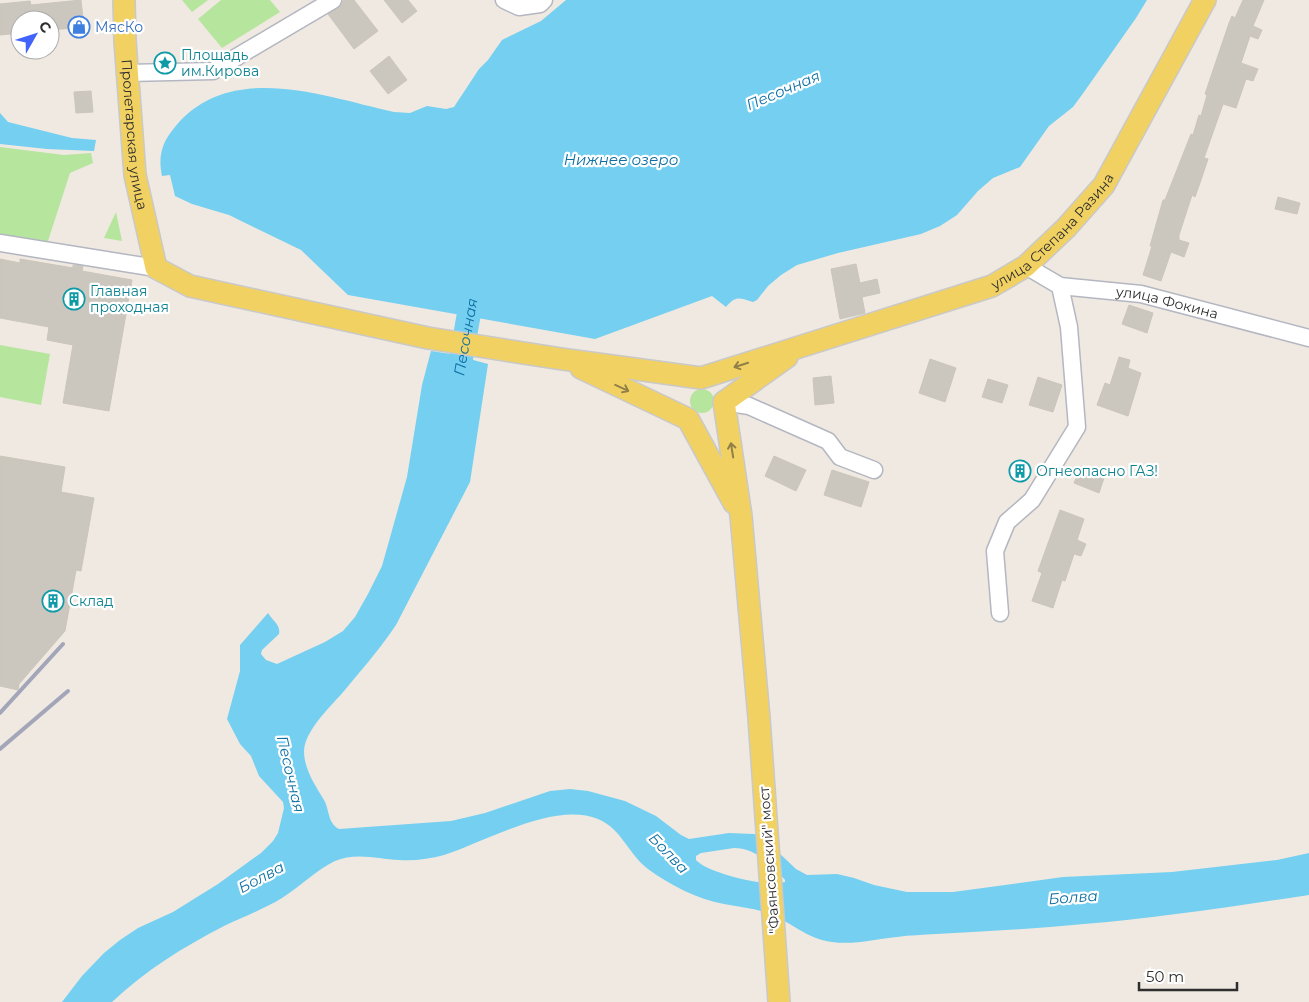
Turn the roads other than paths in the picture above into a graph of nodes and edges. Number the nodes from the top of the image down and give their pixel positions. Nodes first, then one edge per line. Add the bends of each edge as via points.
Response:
1 (124, 0) edge
2 (333, 0) edge
3 (544, 0) edge
4 (1205, 0) edge
5 (512, 4) edge
6 (128, 73) junction
7 (0, 243) edge
8 (1026, 266) junction
9 (156, 268) junction
10 (1060, 286) junction
11 (1309, 338) edge
12 (804, 345) junction
13 (562, 359) junction
14 (701, 378) junction
15 (724, 402) junction
16 (688, 419) junction
17 (874, 470) dead end
18 (742, 516) junction
19 (1000, 613) dead end
20 (779, 1002) edge

1 - 6 main road, Пролетарская улица
2 - 6 street via 213,71
3 - 5 street via 540,4
4 - 8 main road, улица Степана Разина via 1104,185
6 - 9 main road, Пролетарская улица via 135,175
7 - 9 street
8 - 10 street, улица Фокина
8 - 12 main road, улица Степана Разина via 992,286
9 - 13 main road via 190,286 428,338
10 - 11 street, улица Фокина via 1141,294
10 - 19 street via 1069,326 1077,427 1032,500 1007,522 995,551
12 -> 14 main road, улица Степана Разина
12 - 15 main road
13 - 14 main road
13 -> 16 main road
14 - 15 main road via 715,382
14 - 16 main road via 688,382 680,393 680,407
15 - 16 main road via 719,415 708,423
15 - 17 street via 749,406 828,441 840,457
18 -> 15 main road, "Фаянсовский" мост
16 - 18 main road
18 - 20 main road, "Фаянсовский" мост

